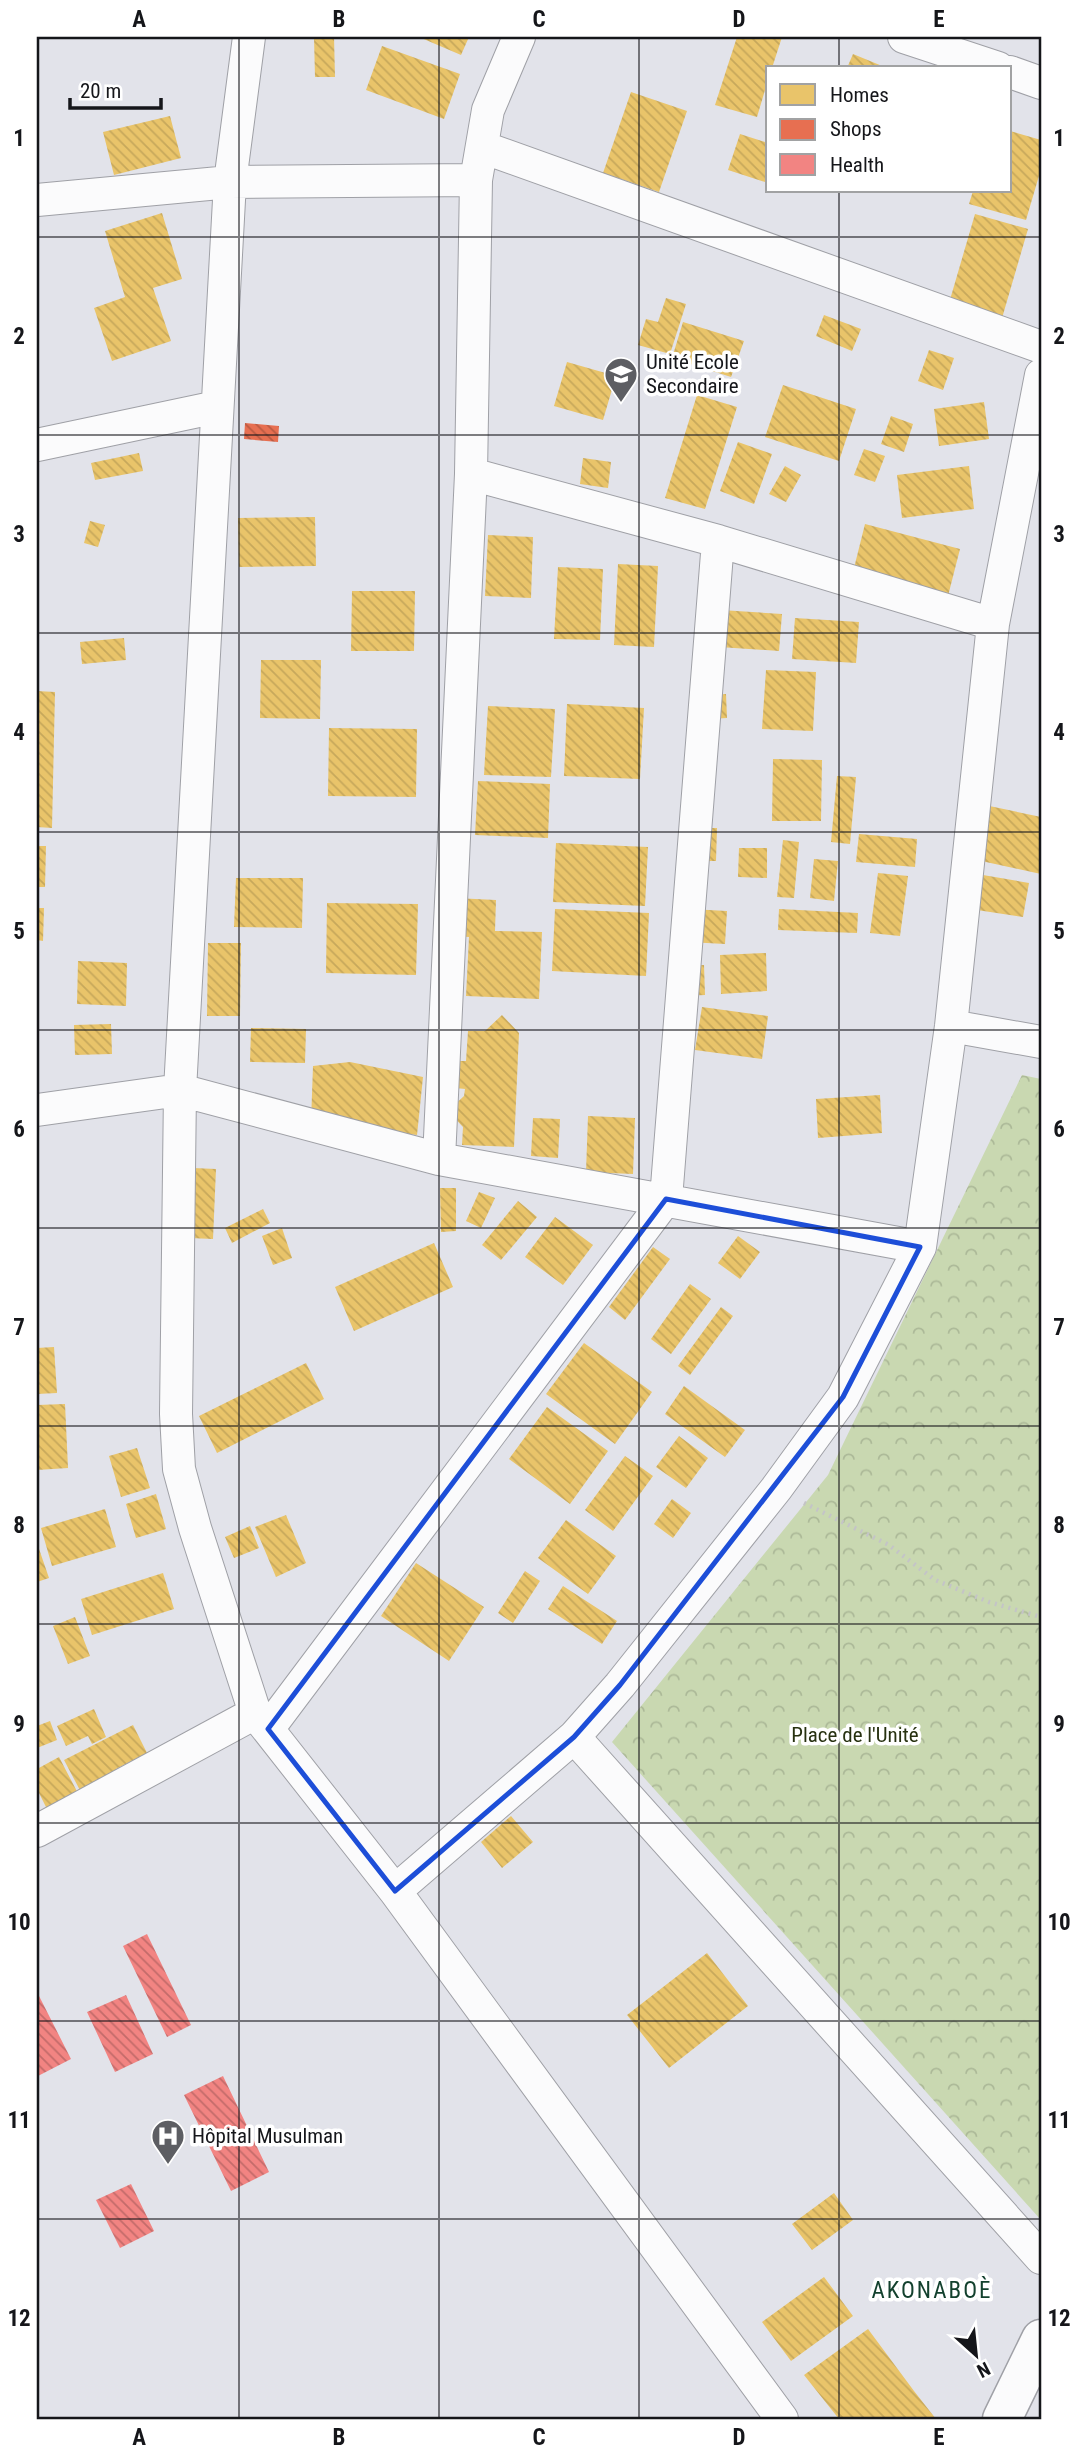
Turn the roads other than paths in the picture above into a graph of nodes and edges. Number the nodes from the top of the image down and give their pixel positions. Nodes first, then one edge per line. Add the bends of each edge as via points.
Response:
1 (249, 37) edge
2 (519, 37) edge
3 (904, 37) edge
4 (992, 66) edge
5 (1012, 73) edge
6 (1041, 83) edge
7 (482, 146) junction
8 (476, 180) junction
9 (230, 182) junction
10 (37, 200) edge
11 (1041, 346) edge
12 (1041, 375) edge
13 (218, 407) junction
14 (37, 445) edge
15 (471, 474) junction
16 (718, 541) junction
17 (993, 624) junction
18 (951, 1026) junction
19 (1041, 1042) edge
20 (180, 1090) junction
21 (37, 1110) edge
22 (439, 1159) junction
23 (666, 1199) junction
24 (920, 1247) junction
25 (261, 1721) junction
26 (574, 1737) junction
27 (37, 1831) edge
28 (395, 1891) junction
29 (1041, 2258) edge
30 (1041, 2339) edge
31 (782, 2419) edge
32 (1002, 2419) edge

1 - 9 street
2 - 7 street via 488,110
3 - 4 street
5 - 6 street
7 - 8 street
7 - 11 street
8 - 9 street
8 - 15 street
9 - 10 street
9 - 13 street
12 - 17 street
13 - 14 street
13 - 20 street
15 - 16 street
15 - 22 street
16 - 17 street
16 - 23 street
17 - 18 street
18 - 19 street
18 - 24 street
20 - 21 street
20 - 22 street
20 - 25 street via 179,1469
22 - 23 street
23 - 24 street
23 - 25 street
24 - 26 street via 843,1397 776,1489
25 - 27 street
25 - 28 street
26 - 28 street
26 - 29 street
28 - 31 street
30 - 32 street

